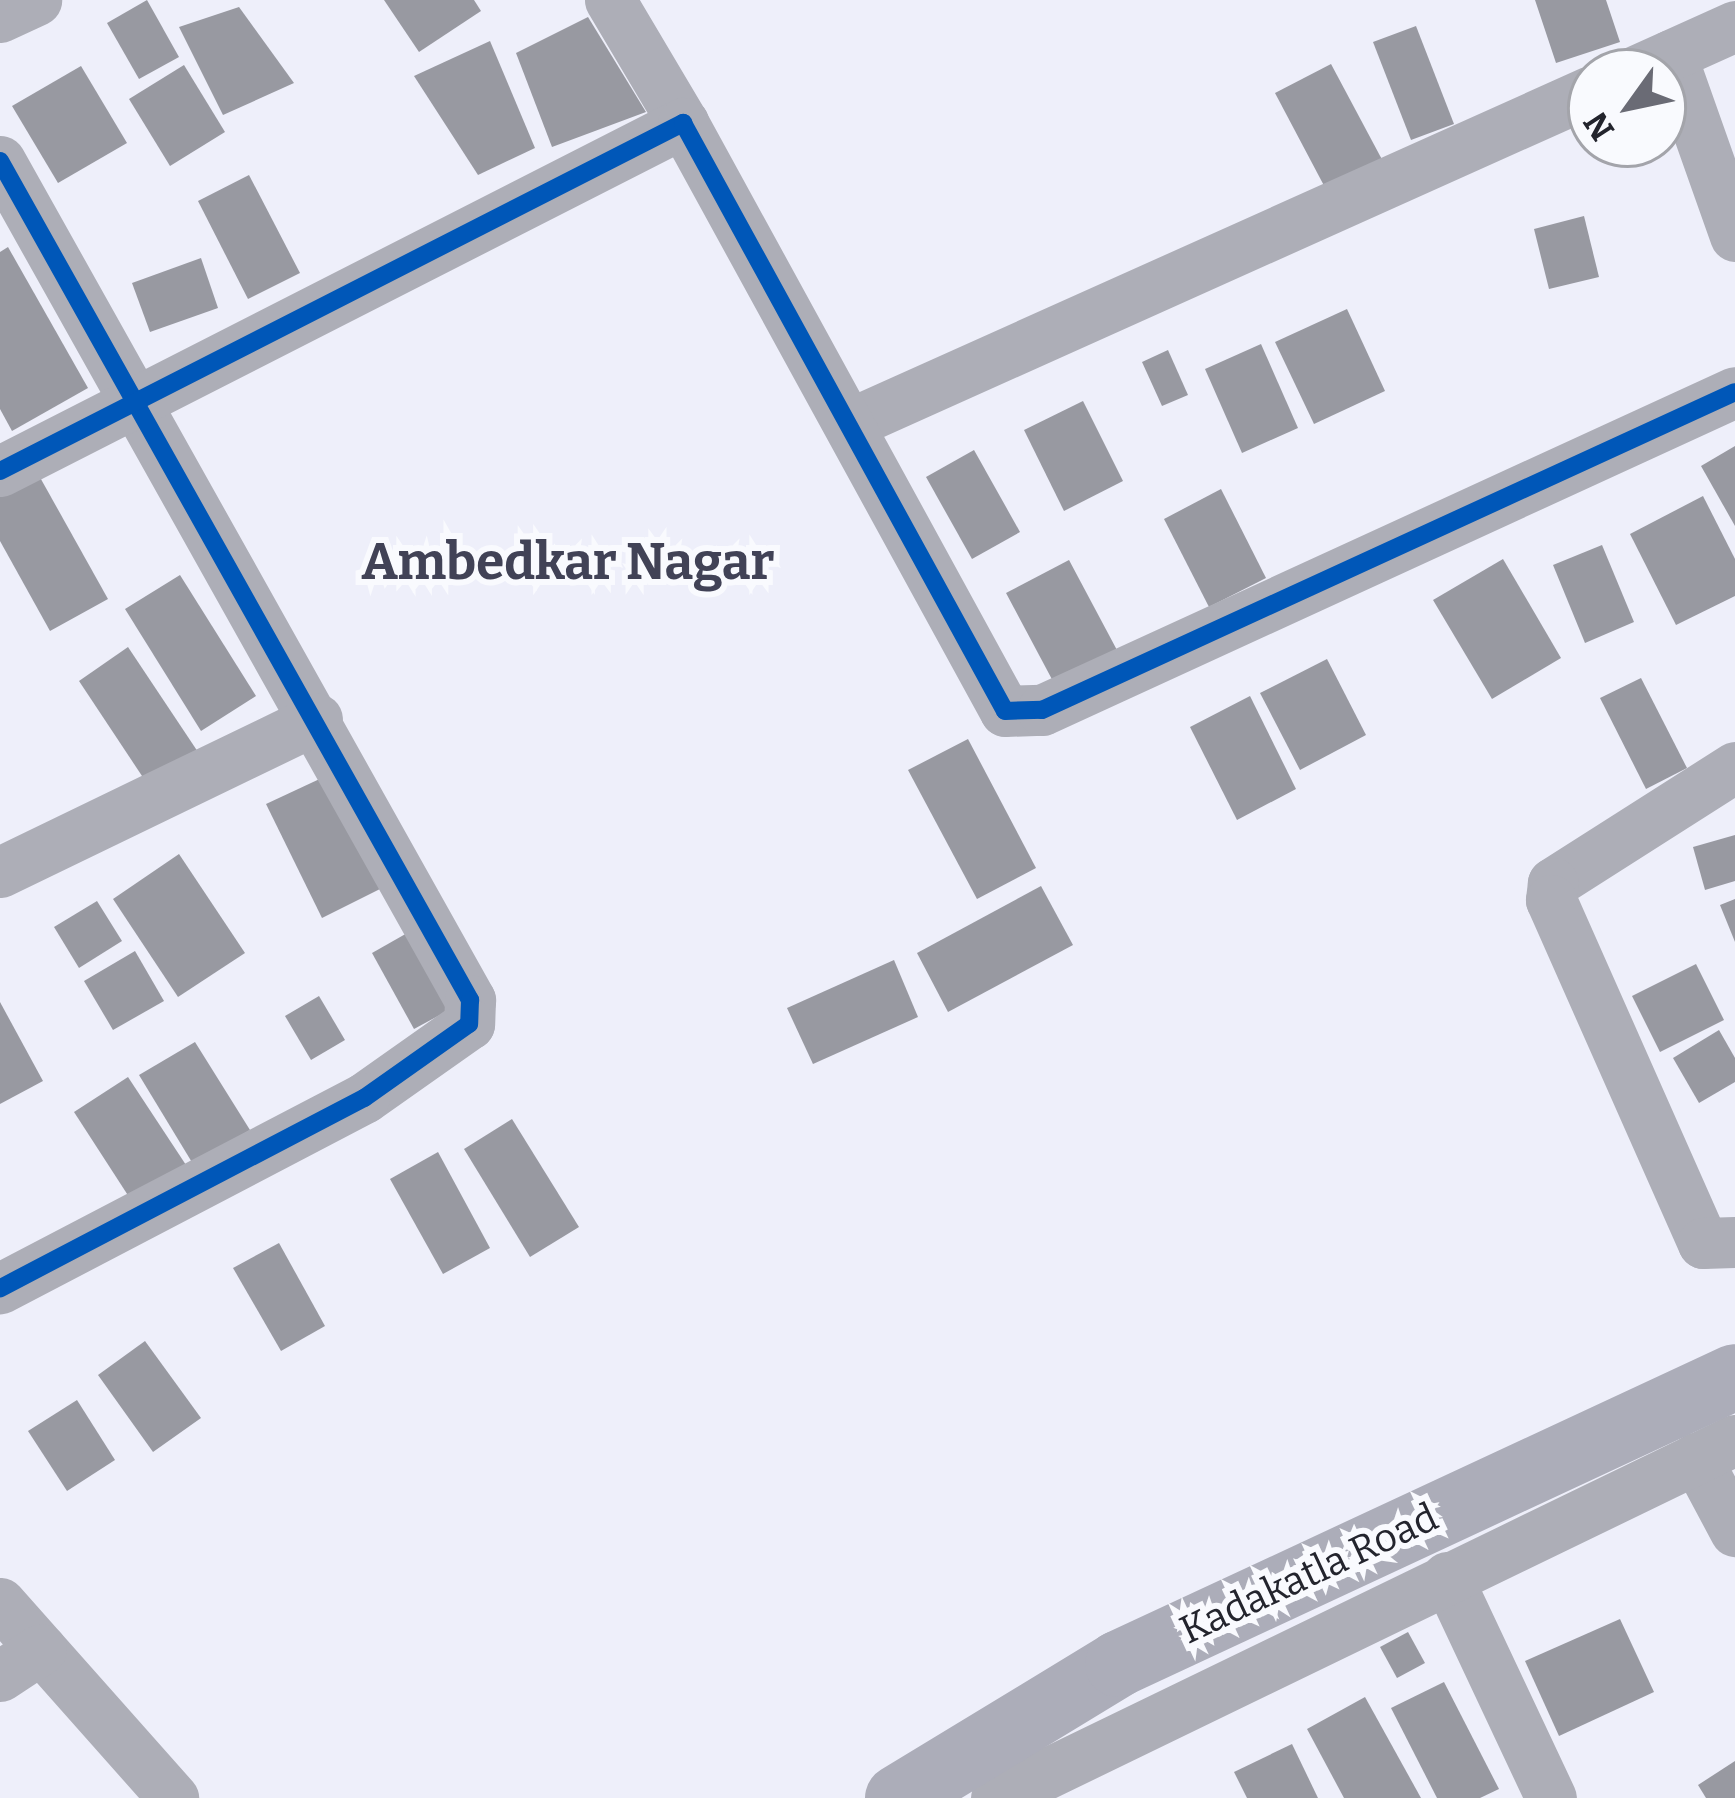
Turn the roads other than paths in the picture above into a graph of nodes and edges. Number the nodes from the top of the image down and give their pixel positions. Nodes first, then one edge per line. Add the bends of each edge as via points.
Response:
1 (36, 0) edge
2 (610, 0) edge
3 (0, 17) edge
4 (1735, 26) edge
5 (1686, 48) edge
6 (1567, 102) edge
7 (683, 123) junction
8 (1687, 136) edge
9 (0, 161) edge
10 (1735, 236) edge
11 (1735, 392) edge
12 (138, 402) junction
13 (849, 424) junction
14 (0, 471) edge
15 (317, 719) junction
16 (1734, 771) edge
17 (0, 872) edge
18 (1735, 1242) edge
19 (0, 1288) edge
20 (1735, 1377) edge
21 (1715, 1449) edge
22 (1735, 1531) edge
23 (1447, 1577) junction
24 (0, 1603) edge
25 (20, 1662) edge
26 (152, 1792) edge
27 (898, 1798) edge
28 (996, 1798) edge
29 (1551, 1798) edge

1 - 3 street
2 - 7 street
4 - 5 street
6 - 13 street
7 - 12 street
7 - 13 street
8 - 10 street
9 - 12 street
11 - 13 street via 1042,710 1005,711
12 - 14 street
12 - 15 street
15 - 17 street
15 - 19 street via 470,1000 469,1024 364,1097
16 - 18 street via 1553,884 1551,900 1703,1243
20 - 27 street, Kadakatla Road via 1118,1664
21 - 22 street
21 - 23 street
23 - 28 street
23 - 29 street
24 - 25 street
25 - 26 street

